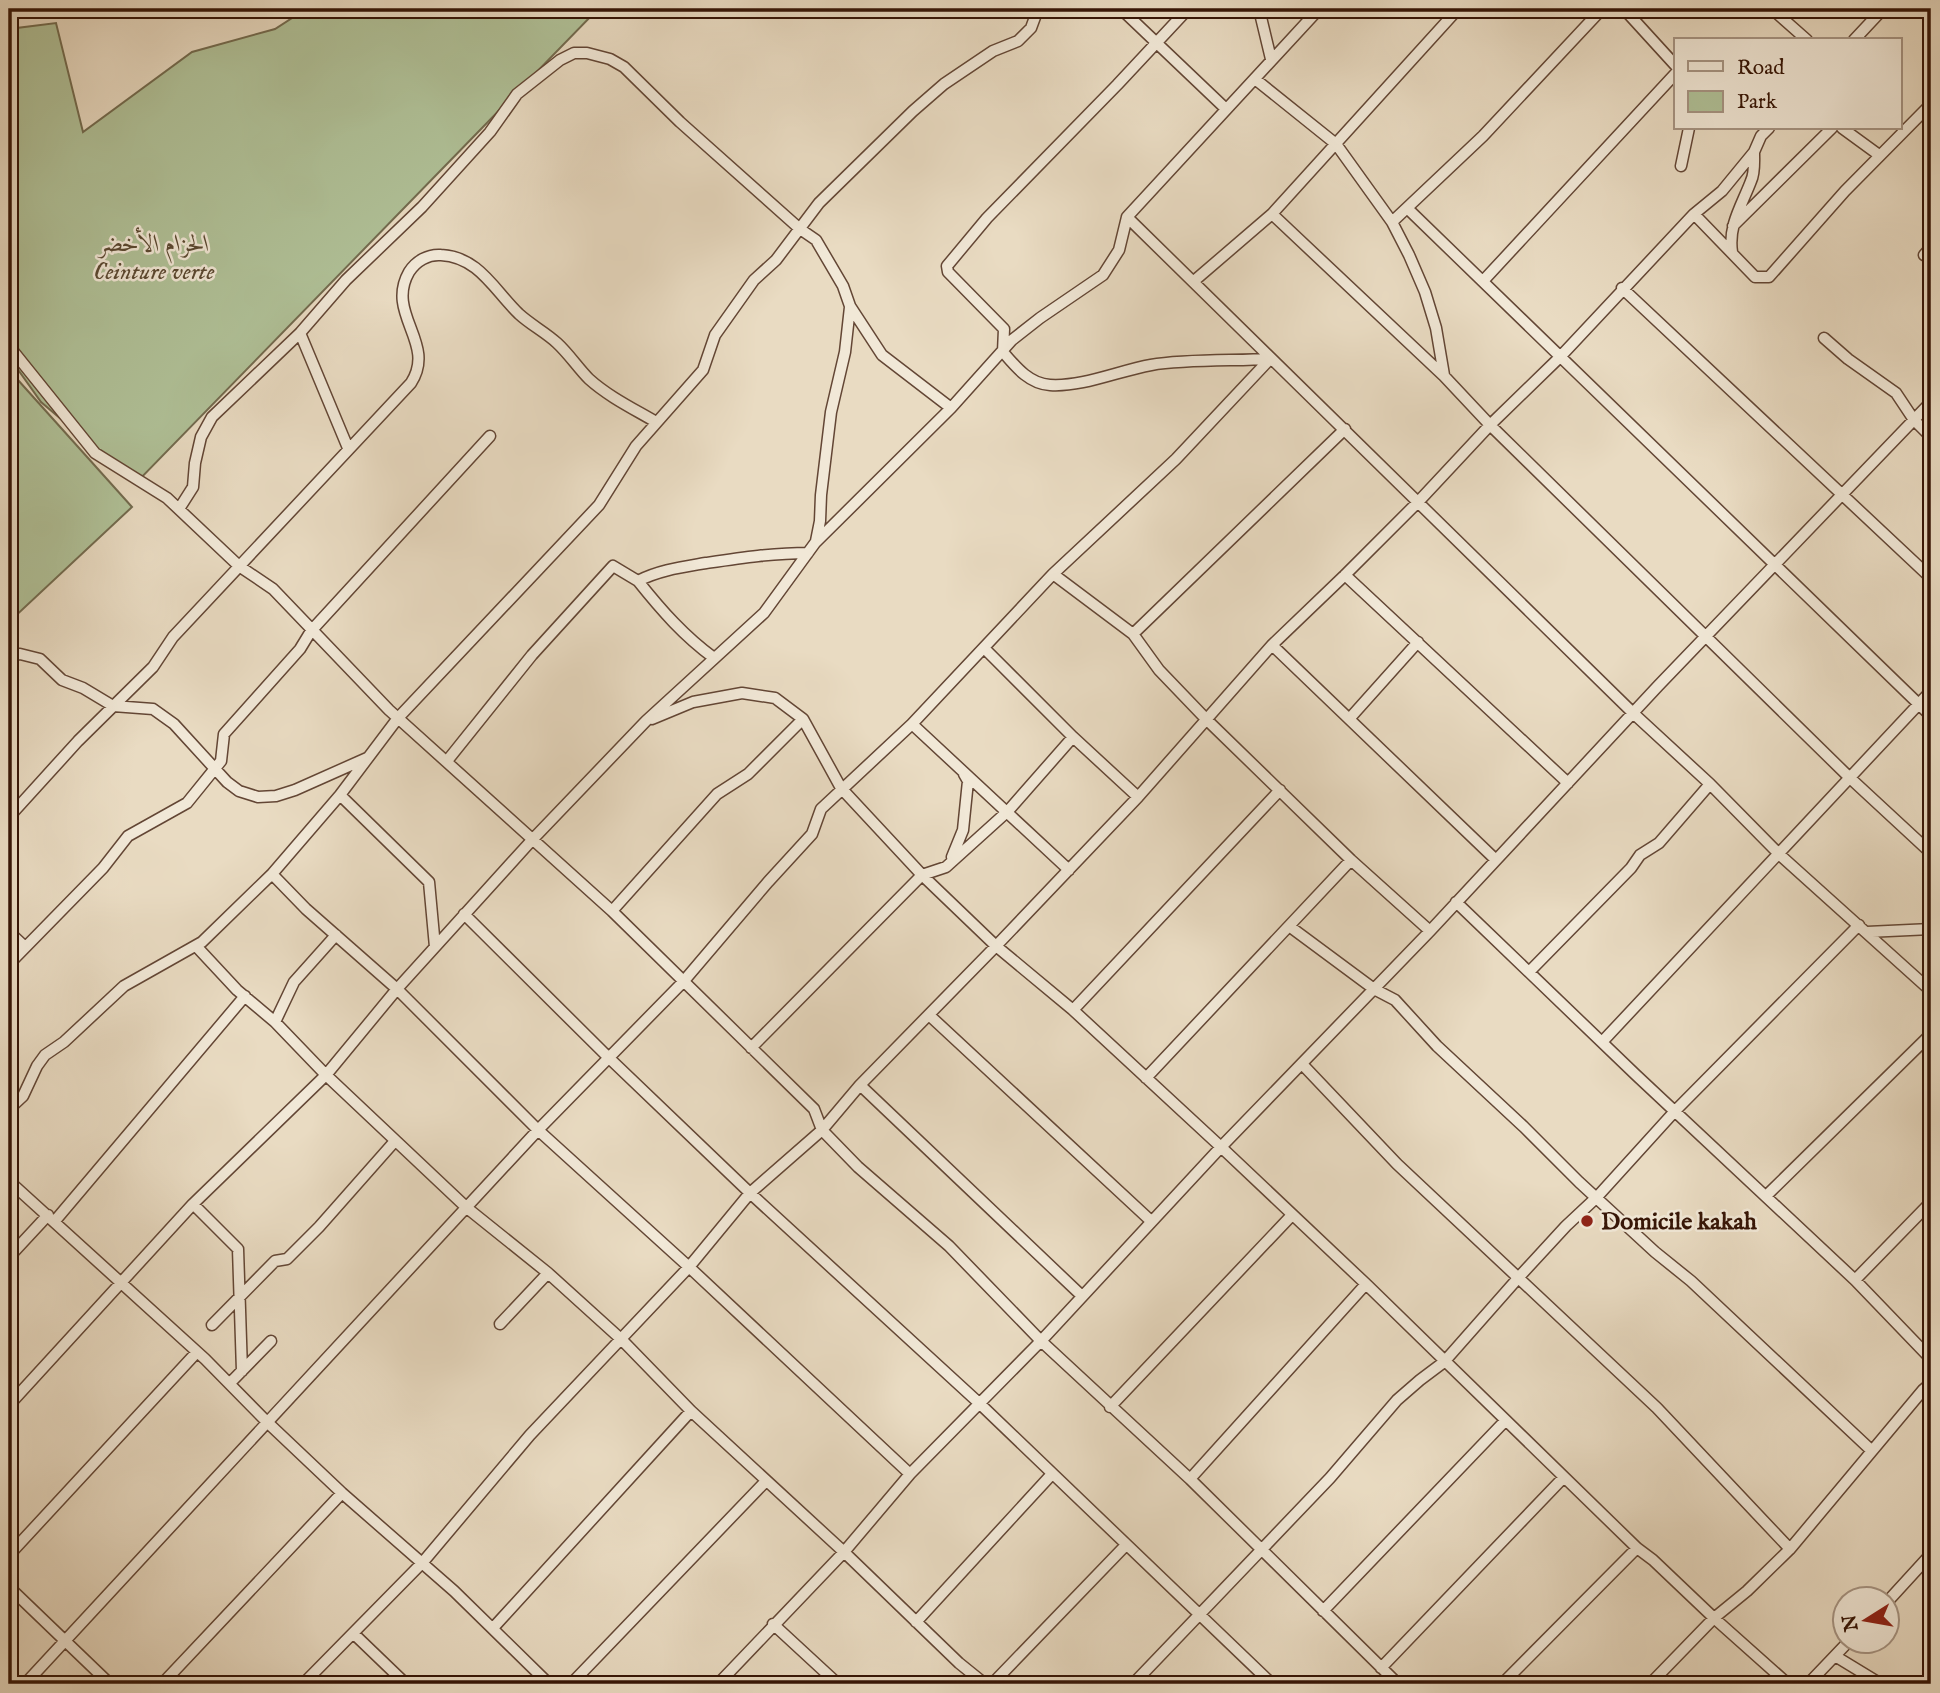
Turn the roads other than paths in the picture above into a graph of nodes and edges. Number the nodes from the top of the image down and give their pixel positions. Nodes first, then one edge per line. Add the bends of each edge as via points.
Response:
1 (1038, 9) edge
2 (1122, 9) edge
3 (1188, 9) edge
4 (1259, 9) edge
5 (1319, 9) edge
6 (1458, 9) edge
7 (1602, 9) edge
8 (1624, 9) edge
9 (1772, 9) edge
10 (1883, 9) edge
11 (1922, 9) edge
12 (1931, 18) edge
13 (1805, 38) edge
14 (1856, 38) edge
15 (1157, 43) junction
16 (1271, 59) junction
17 (1674, 63) edge
18 (1674, 75) edge
19 (1255, 79) junction
20 (1931, 104) edge
21 (1226, 109) junction
22 (1689, 130) edge
23 (1754, 130) edge
24 (1767, 130) edge
25 (1830, 130) edge
26 (1845, 130) edge
27 (1761, 136) junction
28 (1336, 144) junction
29 (1755, 152) junction
30 (1879, 155) junction
31 (1681, 166) dead end
32 (1407, 208) junction
33 (1272, 214) junction
34 (1694, 214) junction
35 (1127, 217) junction
36 (1392, 222) junction
37 (1733, 226) junction
38 (800, 229) junction
39 (1732, 252) junction
40 (1194, 281) junction
41 (1483, 281) junction
42 (1622, 288) junction
43 (850, 306) junction
44 (300, 333) junction
45 (1824, 338) dead end
46 (9, 346) edge
47 (1003, 352) junction
48 (1560, 357) junction
49 (1270, 359) junction
50 (1444, 376) junction
51 (1931, 402) edge
52 (951, 408) junction
53 (1914, 420) junction
54 (656, 422) junction
55 (1490, 425) junction
56 (1345, 429) junction
57 (490, 436) dead end
58 (1931, 437) edge
59 (348, 448) junction
60 (1842, 494) junction
61 (1419, 501) junction
62 (179, 509) junction
63 (816, 543) junction
64 (808, 553) junction
65 (1774, 564) junction
66 (239, 566) junction
67 (1053, 574) junction
68 (1345, 576) junction
69 (1931, 578) edge
70 (638, 582) junction
71 (311, 631) junction
72 (1133, 634) junction
73 (1707, 637) junction
74 (1418, 642) junction
75 (1272, 645) junction
76 (985, 648) junction
77 (9, 655) edge
78 (714, 658) junction
79 (1931, 691) edge
80 (1918, 703) junction
81 (113, 706) junction
82 (1633, 713) junction
83 (1931, 716) edge
84 (398, 718) junction
85 (1350, 718) junction
86 (803, 719) junction
87 (1206, 719) junction
88 (646, 721) junction
89 (912, 724) junction
90 (1073, 737) junction
91 (370, 756) junction
92 (447, 761) junction
93 (216, 769) junction
94 (961, 771) junction
95 (1850, 778) junction
96 (1568, 783) junction
97 (1710, 784) junction
98 (841, 788) junction
99 (1280, 790) junction
100 (340, 795) junction
101 (1138, 797) junction
102 (1008, 811) junction
103 (9, 817) edge
104 (532, 839) junction
105 (1931, 853) edge
106 (1780, 855) junction
107 (1351, 860) junction
108 (1496, 860) junction
109 (950, 861) junction
110 (1069, 870) junction
111 (272, 874) junction
112 (922, 875) junction
113 (1456, 902) junction
114 (612, 911) junction
115 (464, 914) junction
116 (1289, 926) junction
117 (1863, 928) junction
118 (1931, 929) edge
119 (1430, 931) junction
120 (9, 932) edge
121 (336, 935) junction
122 (196, 946) junction
123 (996, 946) junction
124 (25, 947) junction
125 (435, 947) junction
126 (9, 964) edge
127 (1529, 972) junction
128 (683, 982) junction
129 (397, 989) junction
130 (1374, 989) junction
131 (1931, 991) edge
132 (245, 996) junction
133 (1073, 1010) junction
134 (929, 1014) junction
135 (275, 1022) junction
136 (1931, 1034) edge
137 (1602, 1042) junction
138 (751, 1048) junction
139 (608, 1057) junction
140 (1302, 1064) junction
141 (326, 1075) junction
142 (1146, 1078) junction
143 (860, 1084) junction
144 (9, 1109) edge
145 (1675, 1111) junction
146 (538, 1130) junction
147 (822, 1130) junction
148 (396, 1141) junction
149 (1221, 1147) junction
150 (9, 1181) edge
151 (750, 1193) junction
152 (1766, 1196) junction
153 (1597, 1198) junction
154 (1931, 1202) edge
155 (193, 1204) junction
156 (467, 1208) junction
157 (1292, 1215) junction
158 (51, 1219) junction
159 (1152, 1221) junction
160 (9, 1257) edge
161 (689, 1267) junction
162 (548, 1273) junction
163 (1519, 1277) junction
164 (1854, 1280) junction
165 (120, 1282) junction
166 (1366, 1284) junction
167 (240, 1296) junction
168 (1082, 1296) junction
169 (500, 1324) dead end
170 (212, 1325) dead end
171 (622, 1340) junction
172 (271, 1341) dead end
173 (1041, 1341) junction
174 (197, 1352) junction
175 (1931, 1359) edge
176 (1444, 1362) junction
177 (242, 1371) junction
178 (230, 1383) junction
179 (1931, 1383) edge
180 (979, 1403) junction
181 (9, 1405) edge
182 (1110, 1407) junction
183 (691, 1411) junction
184 (1505, 1421) junction
185 (267, 1422) junction
186 (1872, 1451) junction
187 (910, 1474) junction
188 (1052, 1474) junction
189 (1564, 1477) junction
190 (1190, 1479) junction
191 (765, 1480) junction
192 (342, 1493) junction
193 (1126, 1545) junction
194 (1637, 1548) junction
195 (1790, 1549) junction
196 (1261, 1550) junction
197 (844, 1552) junction
198 (1931, 1554) edge
199 (9, 1555) edge
200 (423, 1562) junction
201 (1902, 1586) edge
202 (9, 1587) edge
203 (1323, 1611) junction
204 (1198, 1615) junction
205 (1714, 1618) junction
206 (916, 1622) junction
207 (773, 1624) junction
208 (493, 1628) junction
209 (354, 1634) junction
210 (65, 1642) junction
211 (1835, 1656) joint
212 (1381, 1668) junction
213 (25, 1684) edge
214 (110, 1684) edge
215 (162, 1684) edge
216 (303, 1684) edge
217 (406, 1684) edge
218 (549, 1684) edge
219 (571, 1684) edge
220 (718, 1684) edge
221 (838, 1684) edge
222 (985, 1684) edge
223 (992, 1684) edge
224 (1133, 1684) edge
225 (1272, 1684) edge
226 (1398, 1684) edge
227 (1502, 1684) edge
228 (1650, 1684) edge
229 (1788, 1684) edge
230 (1808, 1684) edge
231 (1881, 1684) edge

1 - 38 street via 1031,28 1018,41 973,64 913,111 820,203
2 - 15 street
3 - 15 street
4 - 16 street
5 - 16 street
6 - 28 street
7 - 32 street via 1483,136
8 - 17 street
9 - 13 street
10 - 14 street
11 - 12 street
15 - 21 street
15 - 47 street via 987,218 947,266 1004,329
16 - 19 street
18 - 41 street
19 - 21 street
19 - 28 street
20 - 30 street
21 - 35 street
22 - 31 street
23 - 27 street
24 - 27 street
25 - 37 street
26 - 30 street
27 - 29 street
28 - 33 street
28 - 36 street
29 - 34 street via 1722,191
29 - 37 street via 1753,178
30 - 39 street via 1769,277 1755,277
32 - 36 street
32 - 41 street
33 - 40 street
33 - 50 street
34 - 39 street
34 - 42 street
35 - 40 street
35 - 47 street via 1119,250 1103,275 1040,318
36 - 50 street via 1425,292 1437,328
37 - 39 street
38 - 43 street via 816,240
38 - 44 street via 624,67 610,59 574,53 517,94 490,132 422,207 346,280
38 - 54 street via 754,280 715,335 703,370
40 - 49 street
41 - 48 street
42 - 48 street
42 - 60 street
43 - 52 street via 882,355
43 - 63 street via 831,412
44 - 59 street
44 - 62 street via 212,417 201,437 193,487
45 - 53 street via 1896,393
46 - 62 street via 95,453
47 - 49 street via 1031,380 1048,385 1153,365
47 - 52 street
48 - 55 street
48 - 65 street
49 - 56 street
49 - 67 street via 1176,459
50 - 55 street
51 - 53 street
52 - 63 street
53 - 58 street
53 - 60 street
54 - 59 street via 591,380 478,269 458,258 435,255 413,266 404,289 405,314 419,350 418,371
54 - 84 street via 599,505
55 - 61 street
55 - 73 street
56 - 61 street
56 - 72 street
57 - 71 street
59 - 66 street
60 - 65 street
60 - 69 street
61 - 68 street
61 - 82 street
62 - 66 street
63 - 64 street
64 - 70 street via 761,554 688,566
64 - 78 street via 764,612
65 - 73 street
65 - 80 street
66 - 71 street via 273,589
66 - 81 street via 173,637 153,667
67 - 72 street
67 - 76 street
68 - 74 street
68 - 75 street
70 - 78 street via 671,622
70 - 92 street via 613,566 532,655
71 - 84 street
71 - 93 street via 224,734
72 - 87 street via 1159,670
73 - 82 street
73 - 95 street
74 - 85 street
74 - 96 street
75 - 85 street
75 - 87 street
76 - 89 street
76 - 90 street
77 - 81 street via 40,659 62,680
78 - 88 street
79 - 80 street
80 - 83 street
80 - 95 street
81 - 93 street via 153,709 174,724
81 - 103 street
82 - 96 street
82 - 97 street
84 - 91 street
84 - 92 street
85 - 108 street
86 - 88 street via 775,698 742,693 693,702
86 - 98 street
86 - 114 street via 748,774 716,794
87 - 99 street
87 - 101 street
88 - 104 street
89 - 94 street
89 - 98 street
90 - 101 street
90 - 102 street
91 - 93 street via 276,796 240,791
91 - 100 street
92 - 104 street
93 - 124 street via 187,803 128,836
94 - 102 street
94 - 109 street via 968,781 963,830
95 - 105 street
95 - 106 street
96 - 108 street
97 - 106 street
97 - 127 street via 1659,843 1640,855
98 - 112 street
98 - 128 street via 821,809 812,834
99 - 107 street
99 - 133 street
100 - 111 street
100 - 125 street via 429,882
101 - 110 street
102 - 109 street
102 - 110 street
104 - 114 street
104 - 115 street
106 - 117 street
106 - 137 street
107 - 116 street
107 - 119 street
108 - 113 street
109 - 112 street via 946,867
110 - 123 street
111 - 121 street
111 - 122 street
112 - 123 street
112 - 138 street
113 - 119 street
113 - 127 street
114 - 128 street
115 - 125 street
115 - 139 street
116 - 130 street
116 - 142 street
117 - 118 street
117 - 131 street
117 - 145 street
119 - 130 street
120 - 124 street
121 - 129 street
121 - 135 street via 295,982
122 - 132 street
122 - 144 street via 124,986 45,1055 23,1096
123 - 133 street
123 - 134 street
124 - 126 street
125 - 129 street
127 - 137 street
128 - 138 street
128 - 139 street
129 - 141 street
129 - 146 street
130 - 140 street
130 - 153 street via 1395,1000
132 - 135 street
132 - 158 street
133 - 142 street
134 - 143 street
134 - 159 street
135 - 141 street
136 - 152 street
137 - 145 street
138 - 147 street via 814,1109
139 - 146 street
139 - 151 street
140 - 149 street
140 - 163 street via 1397,1164
141 - 148 street
141 - 155 street
142 - 149 street
143 - 147 street
143 - 168 street
145 - 152 street
145 - 153 street
146 - 156 street
146 - 161 street
147 - 151 street
147 - 173 street via 949,1246
148 - 156 street
148 - 167 street via 320,1227 287,1259 275,1261
149 - 157 street
149 - 159 street
150 - 158 street
151 - 161 street
151 - 180 street
152 - 164 street
153 - 163 street
153 - 186 street
154 - 164 street
155 - 165 street
155 - 167 street via 238,1249
156 - 162 street
156 - 185 street
157 - 166 street
157 - 182 street
158 - 160 street
158 - 165 street
159 - 168 street
161 - 171 street
161 - 187 street
162 - 169 street
162 - 171 street
163 - 176 street
163 - 195 street via 1657,1408
164 - 175 street
165 - 174 street
165 - 181 street
166 - 176 street
166 - 190 street
167 - 170 street
167 - 177 street
168 - 173 street
171 - 183 street
171 - 200 street via 530,1435
172 - 177 street
173 - 180 street
173 - 182 street
174 - 178 street
174 - 199 street
176 - 184 street
176 - 196 street via 1397,1400
177 - 178 street
178 - 185 street
179 - 186 street
180 - 187 street
180 - 188 street
182 - 190 street
183 - 191 street
183 - 208 street
184 - 189 street
184 - 203 street
185 - 192 street
185 - 210 street
186 - 195 street
187 - 197 street
188 - 193 street
188 - 206 street
189 - 194 street
189 - 212 street
190 - 196 street
191 - 197 street
191 - 219 street
192 - 200 street
192 - 215 street
193 - 204 street
193 - 223 street
194 - 205 street
194 - 227 street
195 - 205 street
196 - 203 street
196 - 204 street
197 - 206 street
197 - 207 street
198 - 201 street
200 - 208 street
200 - 209 street
202 - 210 street
203 - 212 street
204 - 224 street
204 - 225 street
205 - 228 street
205 - 229 street
206 - 222 street
207 - 220 street
207 - 221 street
208 - 218 street
209 - 216 street
209 - 217 street
210 - 213 street
210 - 214 street
211 - 230 street
211 - 231 street
212 - 226 street

